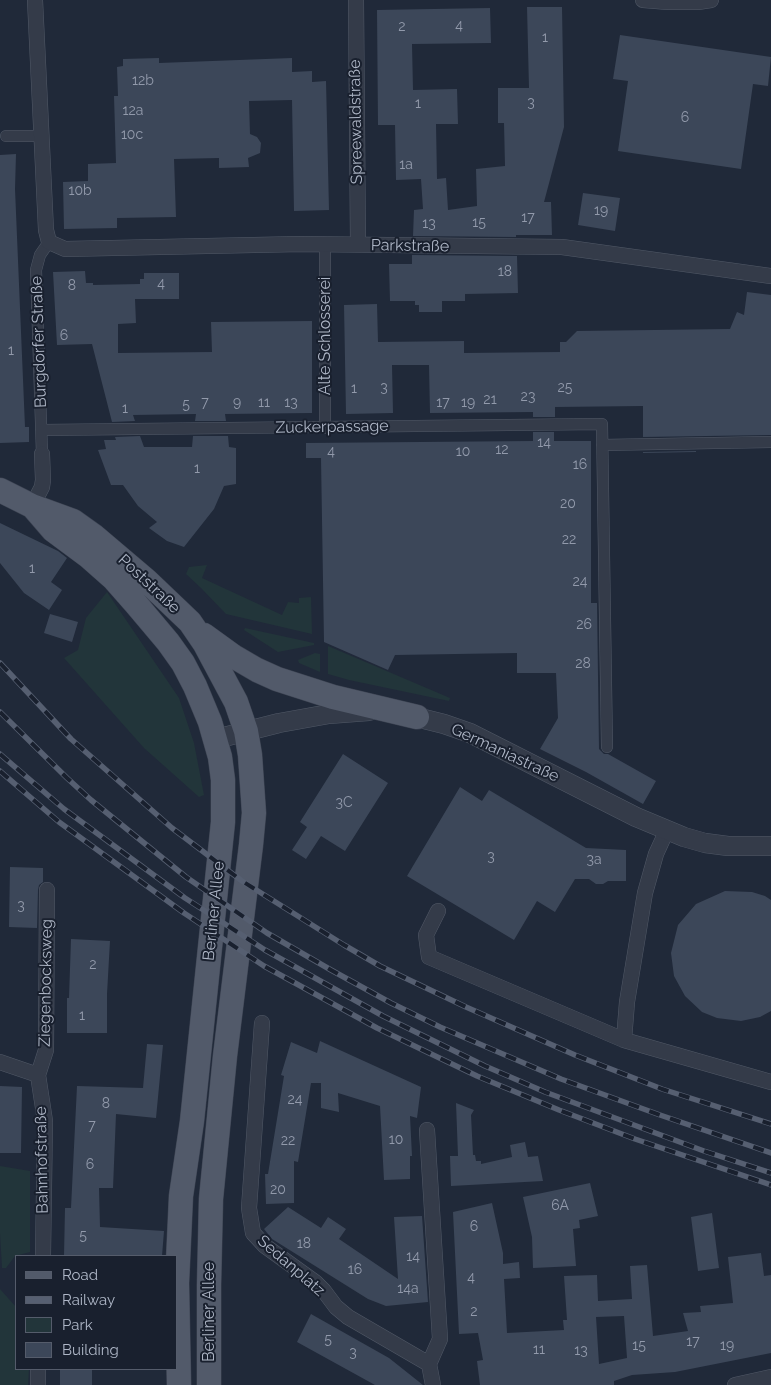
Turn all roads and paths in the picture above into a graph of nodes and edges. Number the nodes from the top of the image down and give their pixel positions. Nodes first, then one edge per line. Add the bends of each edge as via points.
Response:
1 (35, 0) edge
2 (356, 0) edge
3 (643, 0) edge
4 (711, 0) edge
5 (6, 136) dead end
6 (42, 136) junction
7 (49, 242) junction
8 (358, 244) junction
9 (325, 245) junction
10 (771, 276) edge
11 (325, 428) junction
12 (41, 430) junction
13 (771, 442) edge
14 (602, 445) junction
15 (42, 454) joint
16 (0, 490) edge
17 (32, 506) junction
18 (190, 622) junction
19 (417, 716) junction
20 (246, 731) junction
21 (216, 739) junction
22 (607, 747) dead end
23 (666, 830) junction
24 (771, 846) edge
25 (47, 890) dead end
26 (438, 911) dead end
27 (262, 1023) dead end
28 (624, 1040) junction
29 (0, 1062) edge
30 (38, 1075) junction
31 (771, 1082) edge
32 (426, 1130) dead end
33 (43, 1255) edge
34 (429, 1364) junction
35 (38, 1370) edge
36 (771, 1377) edge
37 (38, 1385) edge
38 (179, 1385) edge
39 (209, 1385) edge
40 (433, 1385) edge
41 (736, 1385) edge

1 - 6 street
2 - 8 street, Spreewaldstraße
3 - 4 street
5 - 6 street
6 - 7 street
7 - 9 street, Parkstraße via 65,249
7 - 12 street, Burgdorfer Straße via 40,255 36,270
8 - 9 street, Parkstraße
8 - 10 street, Parkstraße via 562,247
9 - 11 street, Alte Schlosserei
11 - 12 street, Zuckerpassage
11 - 14 street, Zuckerpassage via 602,424
12 - 15 street, Burgdorfer Straße
13 - 14 street
14 - 22 street, Zuckerpassage
15 - 17 street, Burgdorfer Straße via 42,487
16 - 17 main road, Poststraße
17 - 18 main road, Poststraße via 73,520 147,581
17 - 21 main road, Berliner Allee via 53,530 114,580 168,642 195,686
18 - 19 main road via 233,656 277,679 333,697
18 - 20 main road, Poststraße via 236,702
19 - 20 street, Germaniastraße via 348,712
19 - 23 street, Germaniastraße via 470,733
20 - 21 street, Germaniastraße
20 - 39 main road, Berliner Allee via 254,814 211,1199
21 - 38 main road, Berliner Allee via 223,780 223,822 192,1121 181,1196
23 - 24 street, Germaniastraße via 705,843
23 - 28 street via 645,893
25 - 30 street, Ziegenbocksweg via 46,1050
26 - 28 street via 426,935 429,958
27 - 34 street, Sedanplatz via 249,1208 254,1233 265,1246 315,1282 348,1318
28 - 31 street
29 - 30 street
30 - 33 street, Bahnhofstraße via 45,1121
32 - 34 street via 440,1339
34 - 40 street
35 - 37 street
36 - 41 street

